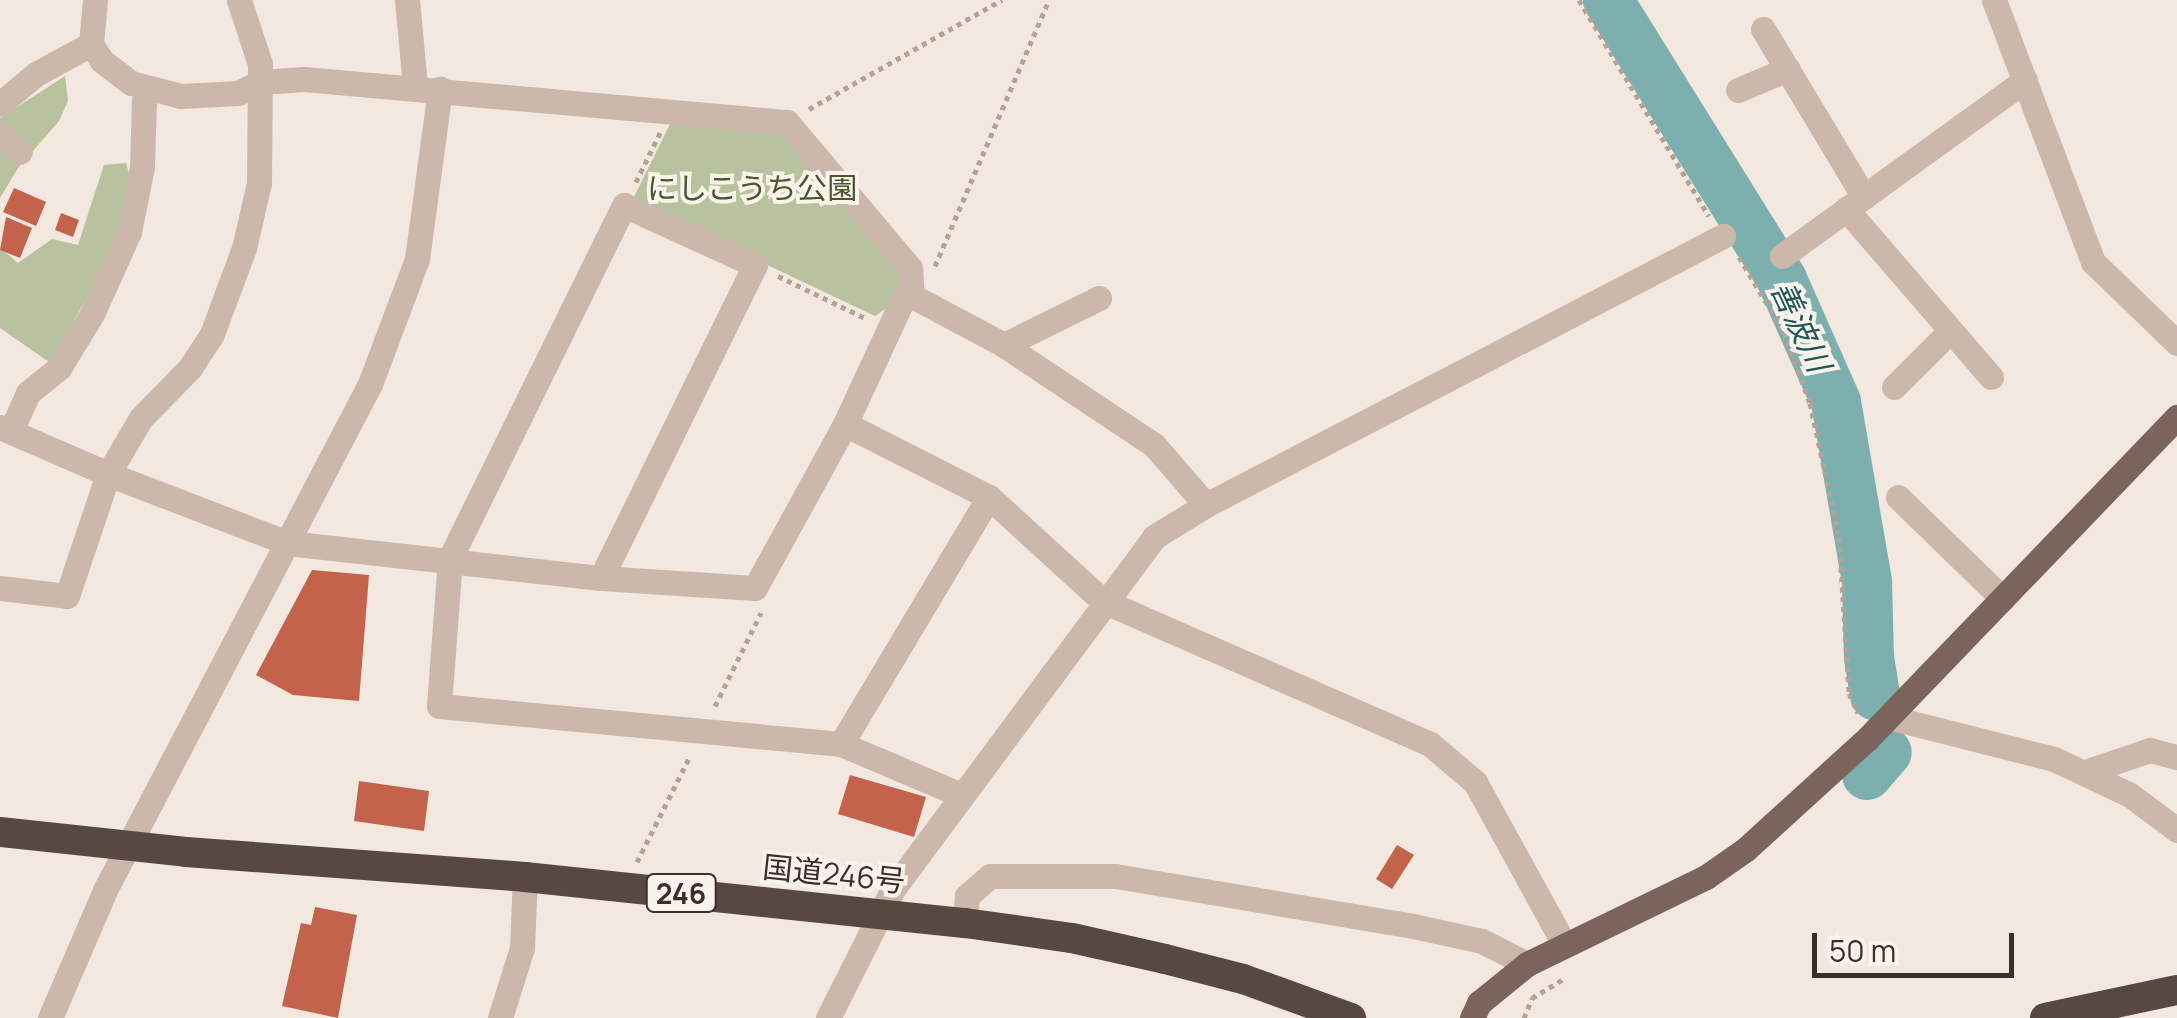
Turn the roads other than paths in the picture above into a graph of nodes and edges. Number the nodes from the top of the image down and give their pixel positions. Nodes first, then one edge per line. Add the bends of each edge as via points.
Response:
1 (95, 0) edge
2 (238, 0) edge
3 (407, 0) edge
4 (1994, 0) edge
5 (1763, 29) dead end
6 (91, 44) junction
7 (1788, 69) junction
8 (2026, 80) junction
9 (260, 82) junction
10 (150, 88) junction
11 (428, 88) junction
12 (1738, 90) dead end
13 (0, 104) edge
14 (1855, 203) junction
15 (1723, 236) road end
16 (1782, 256) dead end
17 (912, 296) junction
18 (1099, 298) dead end
19 (1950, 331) junction
20 (2177, 343) edge
21 (1004, 345) junction
22 (1991, 377) dead end
23 (1894, 387) dead end
24 (2177, 418) edge
25 (845, 424) junction
26 (5, 428) edge
27 (108, 474) junction
28 (989, 497) junction
29 (1898, 497) dead end
30 (1206, 504) junction
31 (288, 543) junction
32 (450, 559) junction
33 (601, 578) junction
34 (0, 588) edge
35 (2003, 598) junction
36 (1102, 601) junction
37 (1888, 716) junction
38 (841, 744) junction
39 (2177, 757) edge
40 (2085, 772) junction
41 (960, 795) junction
42 (2177, 830) edge
43 (0, 832) edge
44 (130, 846) junction
45 (524, 877) junction
46 (879, 913) junction
47 (965, 922) junction
48 (1564, 944) junction
49 (1527, 964) junction
50 (2177, 990) edge
51 (50, 1018) edge
52 (500, 1018) edge
53 (828, 1018) edge
54 (1351, 1018) edge
55 (1472, 1018) edge
56 (2045, 1018) edge

1 - 6 street
2 - 9 street
3 - 11 street
4 - 8 street
5 - 7 street
6 - 10 street via 131,83
6 - 13 street via 36,74
7 - 12 street
7 - 14 street
8 - 14 street
8 - 20 street via 2093,262
9 - 10 street via 207,95
9 - 11 street
9 - 27 street via 259,183 212,334 142,418
10 - 26 street via 129,232 59,368 28,393
11 - 17 street via 787,122 910,268
11 - 31 street via 417,259 370,384
14 - 16 street
14 - 19 street
15 - 30 street
17 - 21 street
17 - 25 street via 902,299
18 - 21 street
19 - 22 street
19 - 23 street
21 - 30 street via 1154,445
24 - 35 main road
25 - 28 street
25 - 33 street via 754,588
26 - 27 street
27 - 31 street
27 - 34 street via 67,596
28 - 36 street
28 - 38 street
29 - 35 street
30 - 36 street via 1154,537
31 - 32 street
31 - 44 street
32 - 33 street
32 - 33 street via 624,205 755,266
32 - 38 street via 439,706
35 - 37 main road
36 - 41 street
36 - 48 street via 1430,744 1475,782
37 - 40 street
37 - 48 main road via 1746,849 1706,877
38 - 41 street
39 - 40 street via 2150,750
40 - 42 street
41 - 46 street
43 - 44 highway, 国道246号 / 246
44 - 45 highway, 国道246号 / 246
44 - 51 street
45 - 46 highway, 国道246号 / 246
45 - 52 street via 522,948
46 - 47 highway, 国道246号 / 246
46 - 53 street
47 - 49 street via 967,896 990,876 1115,876 1413,926 1482,941
47 - 54 highway, 国道246号 / 246 via 1165,958
48 - 49 main road
49 - 55 main road via 1479,1003
50 - 56 highway

